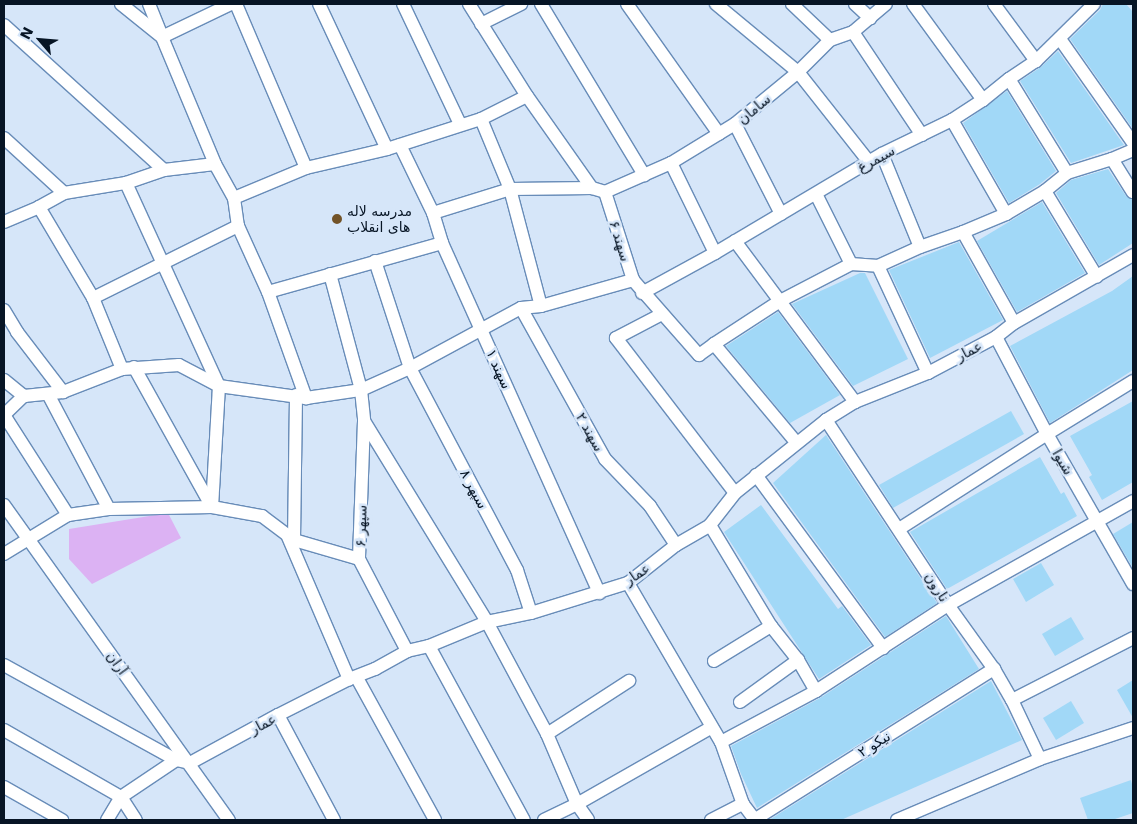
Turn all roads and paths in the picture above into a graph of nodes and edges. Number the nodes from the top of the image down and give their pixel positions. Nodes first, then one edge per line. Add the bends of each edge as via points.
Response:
1 (121, 4) edge
2 (149, 4) edge
3 (231, 4) edge
4 (236, 4) edge
5 (319, 4) edge
6 (403, 4) edge
7 (469, 4) edge
8 (521, 4) edge
9 (540, 4) edge
10 (628, 4) edge
11 (716, 4) edge
12 (792, 4) edge
13 (855, 4) edge
14 (886, 4) edge
15 (913, 4) edge
16 (994, 4) edge
17 (1094, 4) edge
18 (870, 18) junction
19 (481, 24) junction
20 (4, 25) edge
21 (853, 32) junction
22 (162, 37) junction
23 (1060, 39) junction
24 (830, 40) junction
25 (1036, 61) junction
26 (798, 72) junction
27 (1009, 78) junction
28 (527, 96) junction
29 (983, 100) junction
30 (482, 119) junction
31 (952, 120) junction
32 (460, 124) junction
33 (735, 124) junction
34 (719, 134) junction
35 (922, 135) junction
36 (4, 138) edge
37 (1133, 143) edge
38 (400, 145) junction
39 (387, 149) junction
40 (1133, 150) edge
41 (882, 154) junction
42 (1112, 159) junction
43 (869, 162) junction
44 (671, 163) junction
45 (215, 164) junction
46 (306, 168) junction
47 (164, 170) junction
48 (1067, 172) junction
49 (644, 175) junction
50 (126, 183) junction
51 (592, 188) junction
52 (510, 189) junction
53 (1045, 191) junction
54 (605, 192) junction
55 (1133, 192) edge
56 (64, 193) junction
57 (816, 194) junction
58 (234, 198) junction
59 (39, 207) junction
60 (433, 213) junction
61 (781, 214) junction
62 (1006, 214) junction
63 (4, 222) edge
64 (238, 226) junction
65 (963, 232) junction
66 (735, 241) junction
67 (442, 243) junction
68 (920, 247) junction
69 (715, 253) junction
70 (1133, 255) edge
71 (375, 261) junction
72 (162, 263) junction
73 (851, 264) junction
74 (878, 266) junction
75 (330, 274) junction
76 (1097, 277) junction
77 (632, 280) junction
78 (268, 292) junction
79 (642, 293) junction
80 (92, 298) junction
81 (780, 301) junction
82 (541, 306) junction
83 (521, 308) junction
84 (4, 310) edge
85 (662, 314) junction
86 (1014, 323) junction
87 (481, 328) junction
88 (996, 337) junction
89 (714, 344) junction
90 (128, 368) junction
91 (410, 368) junction
92 (928, 373) junction
93 (4, 380) edge
94 (1133, 381) edge
95 (219, 386) junction
96 (361, 390) junction
97 (63, 392) junction
98 (48, 394) junction
99 (24, 396) junction
100 (301, 396) junction
101 (854, 402) junction
102 (4, 415) edge
103 (826, 420) junction
104 (364, 421) junction
105 (1047, 434) junction
106 (796, 442) junction
107 (756, 475) junction
108 (735, 493) junction
109 (1133, 501) edge
110 (4, 506) edge
111 (212, 507) junction
112 (109, 509) junction
113 (68, 515) junction
114 (1097, 521) junction
115 (710, 525) junction
116 (899, 529) junction
117 (291, 538) junction
118 (28, 540) junction
119 (676, 545) junction
120 (4, 554) edge
121 (360, 559) junction
122 (628, 584) junction
123 (1133, 584) edge
124 (600, 593) junction
125 (948, 605) junction
126 (532, 613) junction
127 (487, 622) junction
128 (771, 626) junction
129 (1133, 638) edge
130 (429, 646) junction
131 (883, 648) junction
132 (407, 651) junction
133 (798, 660) junction
134 (714, 661) dead end
135 (4, 665) edge
136 (994, 669) junction
137 (353, 679) junction
138 (629, 681) dead end
139 (816, 691) junction
140 (1012, 700) junction
141 (740, 702) dead end
142 (278, 715) junction
143 (712, 727) junction
144 (1133, 728) edge
145 (4, 730) edge
146 (548, 734) junction
147 (721, 742) junction
148 (1040, 758) junction
149 (176, 760) junction
150 (190, 763) junction
151 (4, 786) edge
152 (121, 797) junction
153 (577, 804) junction
154 (743, 804) junction
155 (62, 820) edge
156 (107, 820) edge
157 (136, 820) edge
158 (230, 820) edge
159 (334, 820) edge
160 (435, 820) edge
161 (524, 820) edge
162 (544, 820) edge
163 (588, 820) edge
164 (711, 820) edge
165 (754, 820) edge
166 (897, 820) edge

1 - 22 street
2 - 22 street
3 - 22 street
4 - 46 street
5 - 39 street
6 - 32 street
7 - 19 street
8 - 19 street
9 - 49 street
10 - 34 street
11 - 26 street
12 - 24 street
13 - 18 street
14 - 18 street, سامان
15 - 29 street
16 - 25 street
17 - 23 street, سیمرغ
18 - 21 street, سامان
19 - 28 street
20 - 47 street
21 - 24 street, سامان
21 - 35 street
22 - 45 street
23 - 25 street, سیمرغ
23 - 37 street
24 - 26 street, سامان
25 - 27 street, سیمرغ
26 - 33 street, سامان
26 - 43 street
27 - 29 street, سیمرغ
27 - 48 street
28 - 30 street
28 - 51 street
29 - 31 street, سیمرغ
30 - 32 street
30 - 52 street
31 - 35 street, سیمرغ
31 - 62 street
32 - 38 street
33 - 34 street, سامان
33 - 61 street
34 - 44 street, سامان
35 - 41 street, سیمرغ
36 - 56 street
38 - 39 street
38 - 60 street, سهند ۱
39 - 46 street
40 - 42 street
41 - 43 street, سیمرغ
41 - 68 street
42 - 48 street
42 - 55 street
43 - 57 street, سیمرغ
44 - 49 street, سامان
44 - 69 street
45 - 47 street
45 - 58 street
46 - 58 street
47 - 50 street
48 - 53 street
49 - 54 street, سامان
50 - 56 street
50 - 72 street
51 - 52 street
51 - 54 street
52 - 60 street
52 - 82 street
53 - 62 street
53 - 76 street
54 - 77 street, سهند ۶
56 - 59 street
57 - 61 street, سیمرغ
57 - 73 street
58 - 64 street
59 - 63 street
59 - 80 street
60 - 67 street, سهند ۱
61 - 66 street, سیمرغ
62 - 65 street
64 - 72 street
64 - 78 street
65 - 68 street
65 - 86 street
66 - 69 street, سیمرغ
66 - 81 street
67 - 71 street
67 - 87 street, سهند ۱
68 - 74 street
69 - 79 street, سیمرغ
70 - 76 street, عمار
71 - 75 street
71 - 91 street, سپهر ۸
72 - 80 street
72 - 95 street
73 - 74 street
73 - 81 street
74 - 92 street
75 - 78 street
75 - 96 street, سپهر ۶
76 - 86 street, عمار
77 - 79 street, سهند ۶
77 - 82 street
78 - 100 street
79 - 85 street, سهند ۶
80 - 90 street
81 - 89 street
81 - 101 street
82 - 83 street
83 - 87 street
83 - 119 street, سهند ۲ via 605,459 650,506
84 - 97 street
85 - 89 street, سهند ۶ via 699,355
85 - 108 street via 616,338
86 - 88 street, عمار
87 - 91 street
87 - 124 street, سهند ۱
88 - 92 street, عمار
88 - 105 street, شیوا
89 - 106 street
90 - 95 street via 179,366
90 - 97 street
90 - 111 street
91 - 96 street
91 - 126 street, سپهر ۸ via 517,570
92 - 101 street, عمار
93 - 99 street
94 - 105 street
95 - 100 street
95 - 111 street
96 - 100 street
96 - 104 street, سپهر ۶
97 - 98 street
98 - 99 street
98 - 112 street
99 - 102 street
100 - 117 street
101 - 103 street, عمار
102 - 113 street
103 - 106 street, عمار
103 - 116 street, نارون
104 - 121 street, سپهر ۶
104 - 127 street
105 - 114 street, شیوا
105 - 116 street
106 - 107 street, عمار
107 - 108 street, عمار
107 - 131 street
108 - 115 street, عمار
109 - 114 street
110 - 118 street, آران
111 - 112 street
111 - 117 street via 262,516
112 - 113 street
113 - 118 street
114 - 123 street, شیوا
114 - 125 street
115 - 119 street, عمار
115 - 128 street
116 - 125 street, نارون
117 - 121 street
117 - 137 street
118 - 120 street
118 - 150 street, آران
119 - 122 street, عمار
121 - 132 street, سپهر ۶
122 - 124 street, عمار
122 - 143 street
124 - 126 street, عمار
125 - 131 street
125 - 136 street, نارون
126 - 127 street, عمار
127 - 130 street, عمار
127 - 146 street
128 - 133 street
128 - 134 street
129 - 140 street
130 - 132 street, عمار
130 - 161 street
131 - 139 street
132 - 137 street, عمار
133 - 139 street
133 - 141 street
135 - 149 street
136 - 140 street, نارون
136 - 165 street, نیکو ۲
137 - 142 street, عمار
137 - 160 street
138 - 146 street
139 - 147 street
140 - 148 street, نارون
142 - 150 street, عمار
142 - 159 street
143 - 147 street
143 - 153 street
144 - 148 street
145 - 152 street
146 - 153 street
147 - 154 street
148 - 166 street
149 - 150 street
149 - 152 street
150 - 158 street, آران
151 - 155 street
152 - 156 street
152 - 157 street
153 - 162 street
153 - 163 street
154 - 164 street
154 - 165 street

